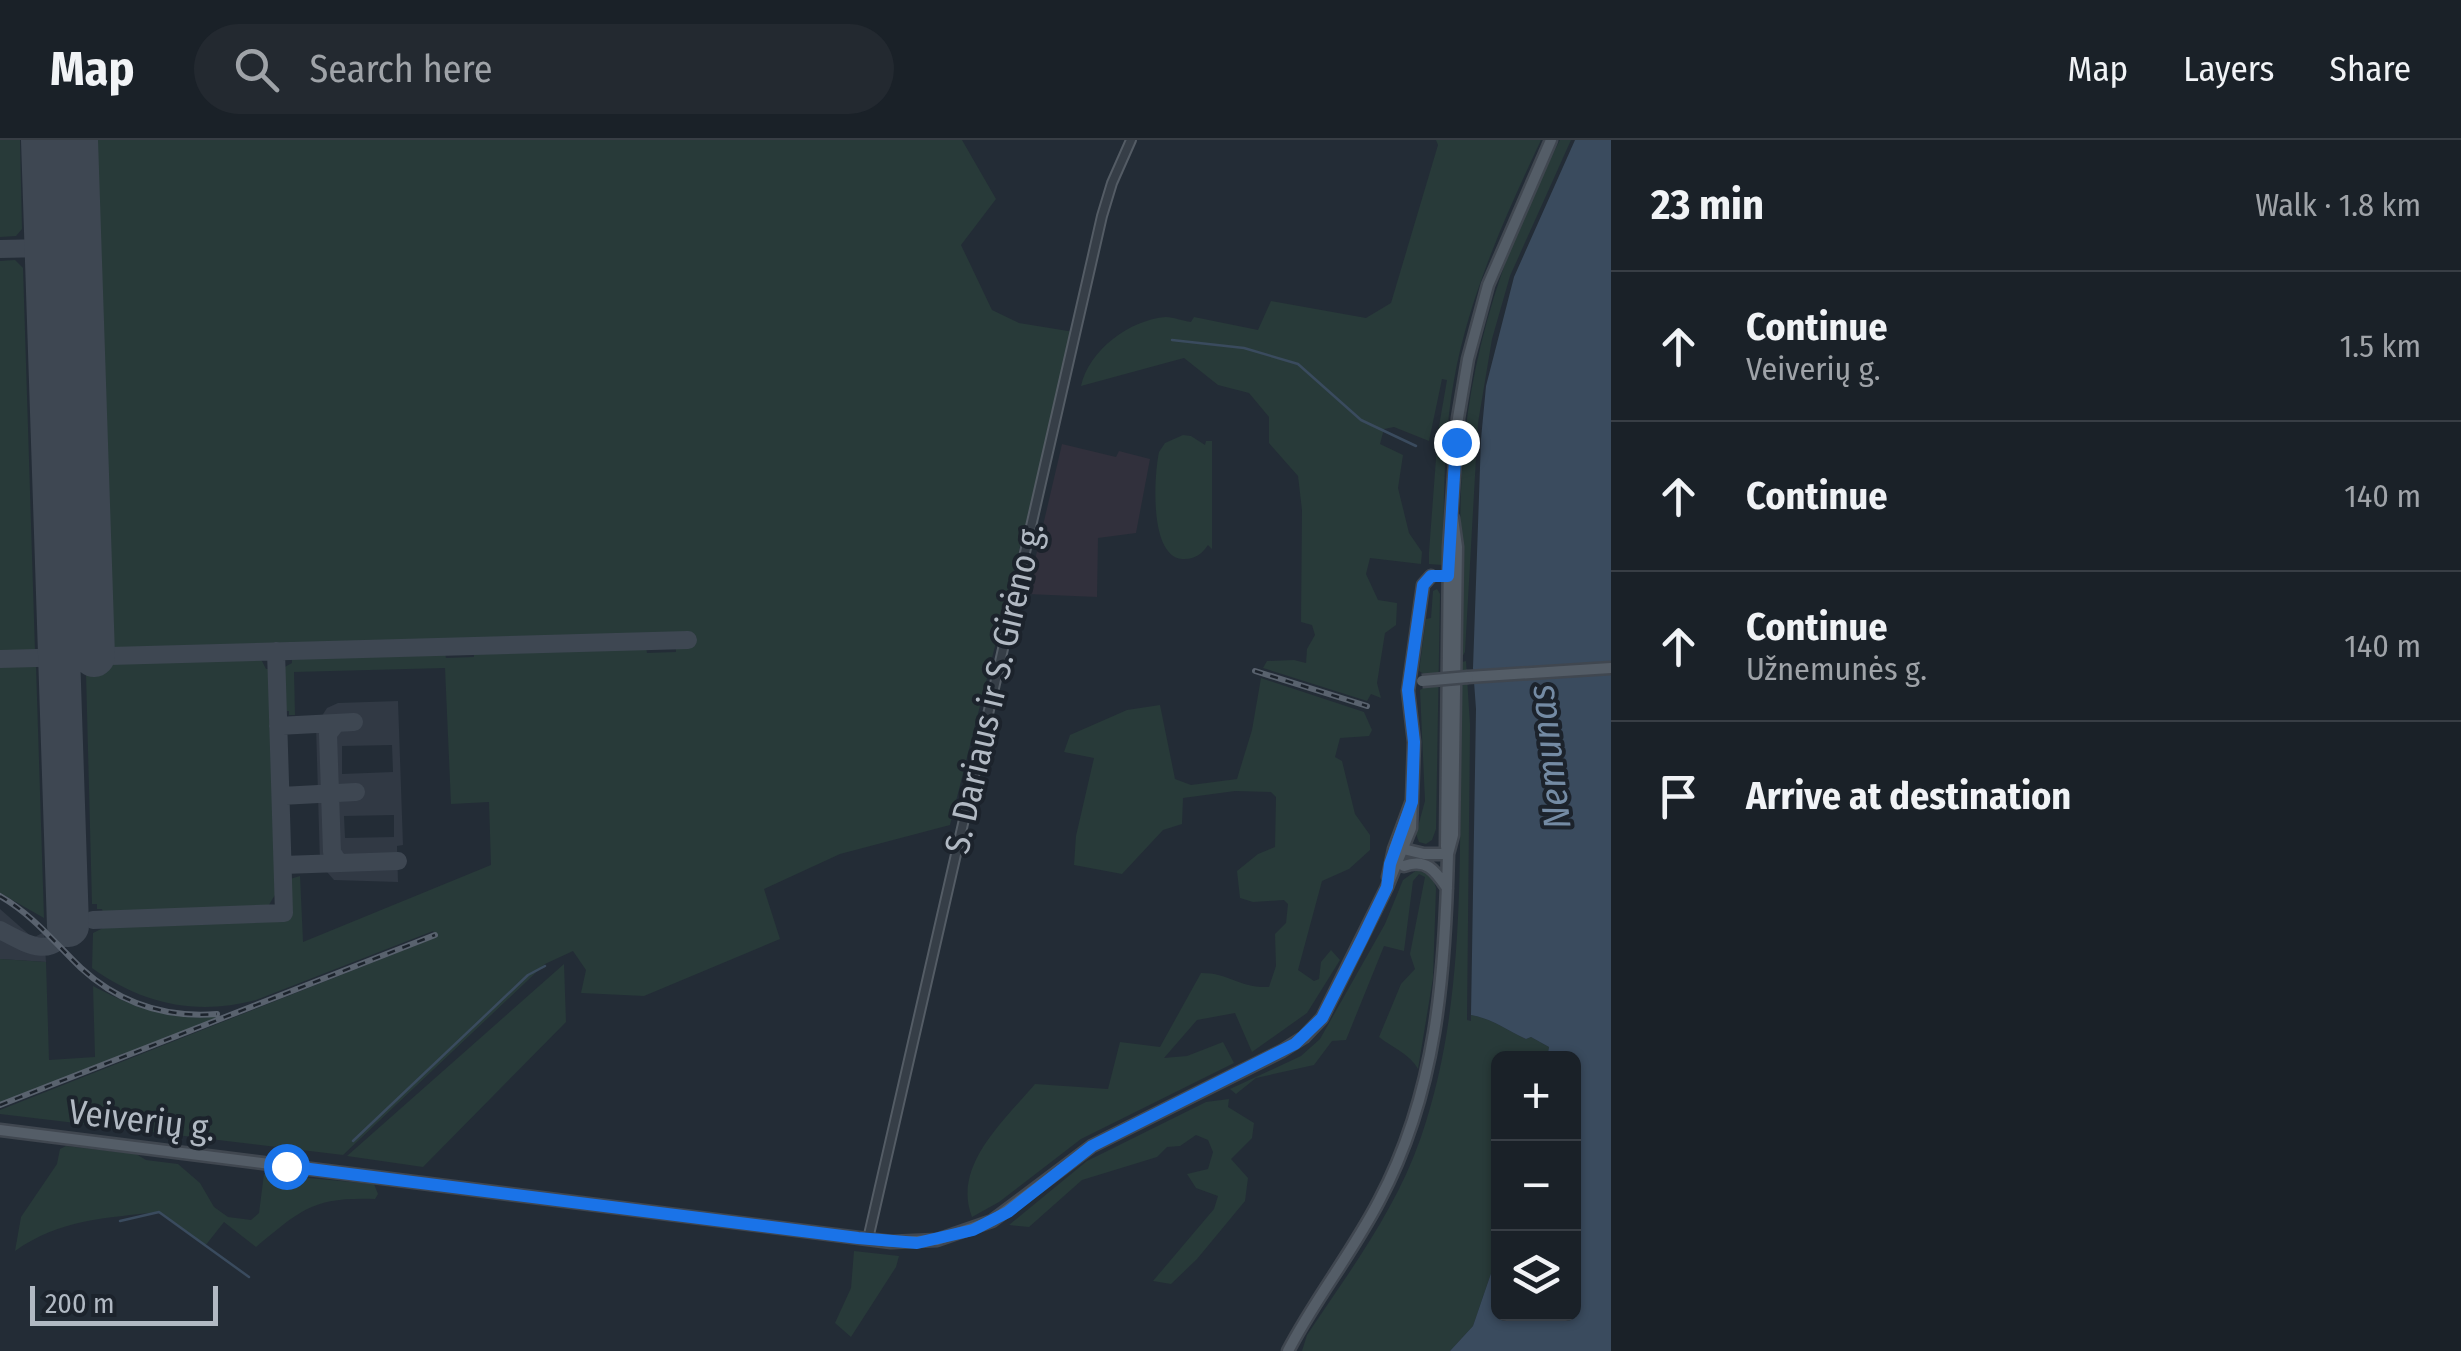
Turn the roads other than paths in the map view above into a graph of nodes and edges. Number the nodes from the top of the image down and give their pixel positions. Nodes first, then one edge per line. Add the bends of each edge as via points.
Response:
1 (1132, 140) edge
2 (1551, 140) edge
3 (1431, 576) junction
4 (1452, 576) junction
5 (1448, 595) junction
6 (1611, 668) edge
7 (1410, 681) junction
8 (1412, 802) junction
9 (1403, 848) junction
10 (1424, 854) junction
11 (1448, 854) junction
12 (1390, 864) junction
13 (1404, 866) junction
14 (1387, 887) junction
15 (1447, 889) junction
16 (0, 1130) edge
17 (868, 1239) junction
18 (1288, 1351) edge

1 - 17 street, S. Dariaus ir S. Girėno g. via 1102,216
2 - 4 main road via 1474,333 1458,418
3 - 4 main road
3 - 5 main road
3 - 7 main road, Veiverių g. via 1423,585
4 - 5 main road
4 - 11 main road
5 - 11 main road
6 - 7 main road, bridge
7 - 8 main road, Veiverių g.
8 - 9 main road, Veiverių g.
8 - 12 main road, Veiverių g.
9 - 10 main road
9 - 12 main road
9 - 14 main road, Veiverių g.
10 - 11 main road
10 - 13 main road
11 - 15 main road
12 - 14 main road, Veiverių g.
13 - 14 main road
13 - 15 main road via 1426,864
14 - 17 main road, Veiverių g. via 1322,1018 1295,1044 1092,1146 983,1226 917,1243
15 - 18 main road via 1438,1019 1410,1133 1380,1200
16 - 17 main road, Veiverių g.

